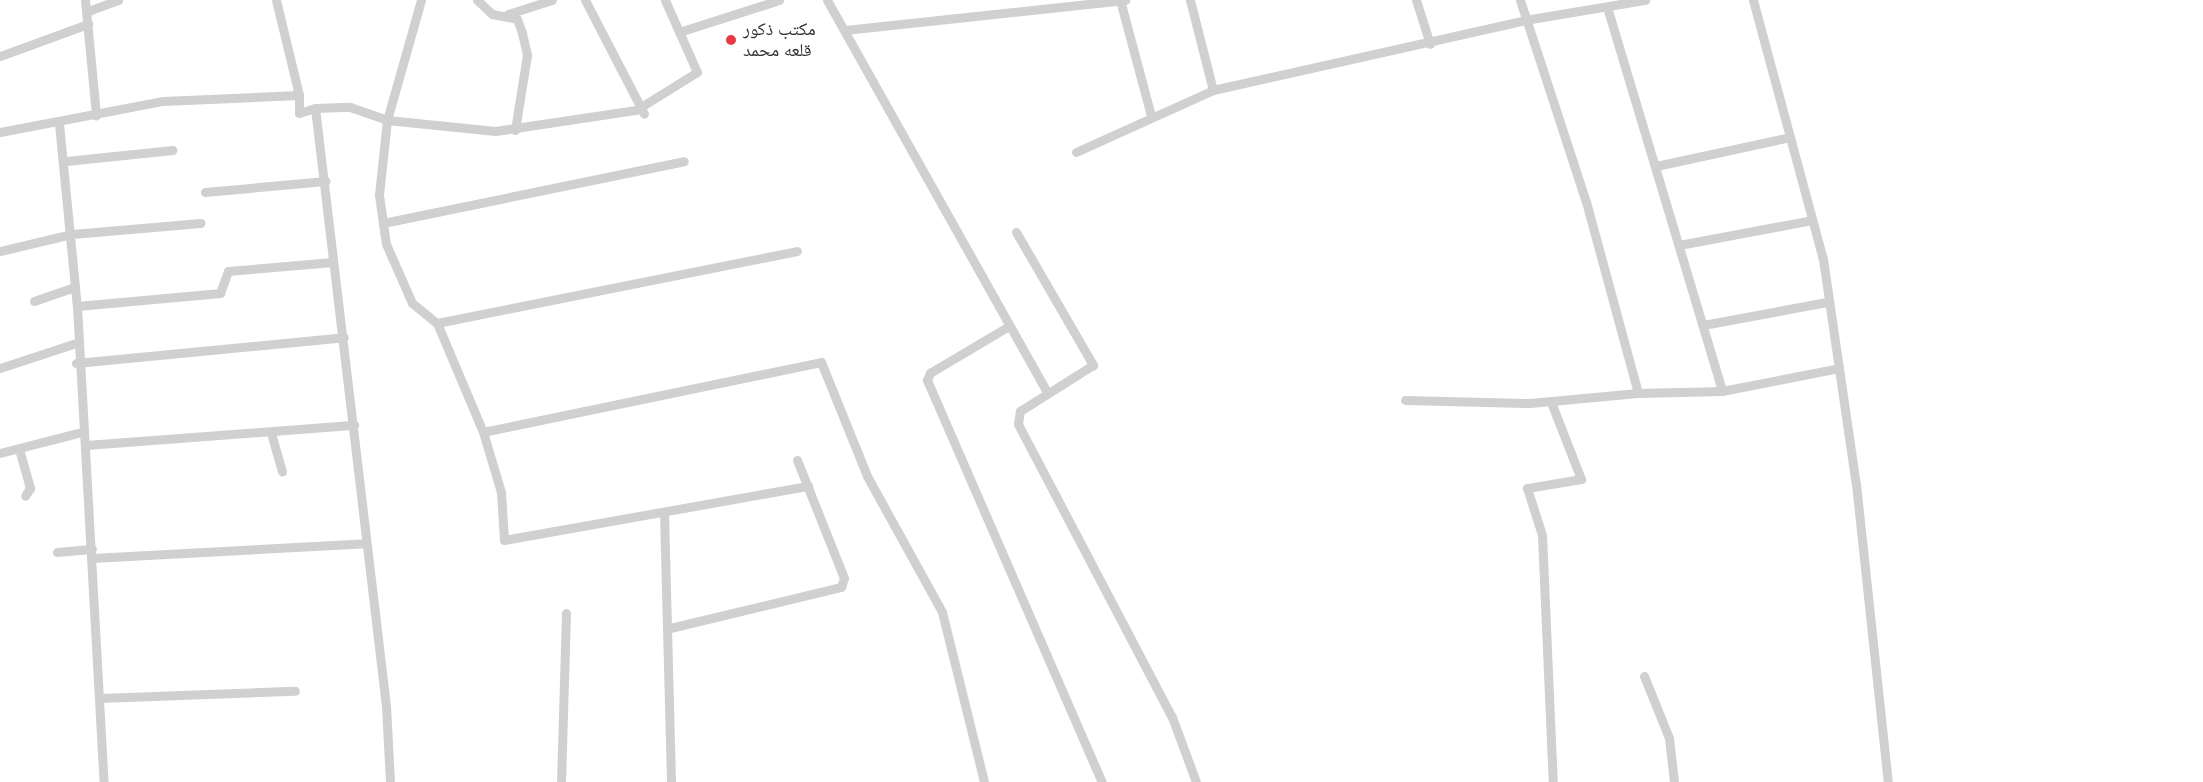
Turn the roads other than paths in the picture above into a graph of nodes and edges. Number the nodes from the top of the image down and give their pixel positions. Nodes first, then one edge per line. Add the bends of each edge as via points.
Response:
1 (85, 0) edge
2 (118, 0) edge
3 (276, 0) edge
4 (421, 0) edge
5 (477, 0) edge
6 (552, 0) edge
7 (585, 0) edge
8 (664, 0) edge
9 (779, 0) edge
10 (826, 0) edge
11 (1122, 0) edge
12 (1190, 0) edge
13 (1416, 0) edge
14 (1520, 0) edge
15 (1645, 0) edge
16 (1753, 0) edge
17 (1607, 7) junction
18 (88, 11) junction
19 (508, 14) junction
20 (1525, 20) junction
21 (88, 24) junction
22 (846, 30) junction
23 (680, 32) junction
24 (1430, 44) junction
25 (0, 56) edge
26 (1214, 90) junction
27 (299, 95) junction
28 (315, 108) junction
29 (643, 110) junction
30 (96, 115) junction
31 (1151, 116) junction
32 (387, 120) junction
33 (59, 124) junction
34 (515, 130) junction
35 (0, 132) edge
36 (1790, 137) junction
37 (172, 150) dead end
38 (1077, 152) dead end
39 (66, 161) junction
40 (684, 161) dead end
41 (1656, 166) junction
42 (326, 181) junction
43 (205, 192) dead end
44 (1812, 220) junction
45 (201, 224) dead end
46 (383, 224) junction
47 (1016, 232) dead end
48 (72, 234) junction
49 (1679, 245) junction
50 (0, 251) edge
51 (797, 251) dead end
52 (333, 262) junction
53 (75, 287) junction
54 (34, 301) dead end
55 (1827, 302) junction
56 (76, 306) junction
57 (437, 323) junction
58 (1703, 325) junction
59 (1009, 326) junction
60 (344, 337) junction
61 (76, 343) junction
62 (76, 363) junction
63 (0, 368) edge
64 (1839, 368) junction
65 (1722, 391) junction
66 (1047, 392) junction
67 (1638, 393) junction
68 (1405, 400) dead end
69 (1551, 402) junction
70 (354, 425) junction
71 (82, 432) junction
72 (483, 432) junction
73 (271, 433) junction
74 (86, 445) junction
75 (19, 448) junction
76 (0, 453) edge
77 (797, 460) dead end
78 (282, 471) dead end
79 (808, 486) junction
80 (25, 496) dead end
81 (664, 513) junction
82 (366, 543) junction
83 (57, 552) dead end
84 (92, 554) junction
85 (566, 613) dead end
86 (670, 627) junction
87 (1644, 676) dead end
88 (295, 691) dead end
89 (100, 698) junction
90 (104, 782) edge
91 (390, 782) edge
92 (561, 782) edge
93 (671, 782) edge
94 (984, 782) edge
95 (1102, 782) edge
96 (1196, 782) edge
97 (1553, 782) edge
98 (1674, 782) edge
99 (1888, 782) edge

1 - 18 street
2 - 18 street
3 - 27 street
4 - 32 street
5 - 19 street via 492,14
6 - 19 street
7 - 29 street
8 - 23 street
9 - 23 street
10 - 22 street
11 - 22 street
11 - 31 street
12 - 26 street
13 - 24 street
14 - 20 street
15 - 17 street
16 - 36 street
17 - 20 street
17 - 41 street
18 - 21 street
19 - 34 street via 517,19 527,55
20 - 24 street
20 - 67 street via 1586,202
21 - 25 street
21 - 30 street
22 - 59 street
23 - 29 street via 697,72
24 - 26 street
26 - 31 street
27 - 28 street via 299,112
27 - 30 street via 163,101
28 - 32 street via 350,107
28 - 42 street
29 - 34 street
30 - 33 street
31 - 38 street
32 - 34 street
32 - 46 street via 379,195
33 - 35 street
33 - 39 street
36 - 41 street
36 - 44 street
37 - 39 street
39 - 48 street
40 - 46 street
41 - 49 street
42 - 43 street
42 - 52 street
44 - 49 street
44 - 55 street
45 - 48 street
46 - 57 street via 411,303
47 - 66 street via 1093,365
48 - 50 street
48 - 53 street
49 - 58 street
51 - 57 street
52 - 56 street via 223,272 220,293
52 - 60 street
53 - 54 street
53 - 56 street
55 - 58 street
55 - 64 street
56 - 61 street
57 - 72 street
58 - 65 street
59 - 66 street
59 - 95 street via 930,373 927,380
60 - 62 street
60 - 70 street
61 - 62 street
61 - 63 street
62 - 71 street
64 - 65 street
64 - 99 street
65 - 67 street
66 - 96 street via 1020,411 1018,424 1172,717
67 - 69 street
68 - 69 street
69 - 97 street via 1581,478 1527,488 1542,535
70 - 73 street
70 - 82 street
71 - 74 street
71 - 75 street
72 - 81 street via 501,492 504,540
72 - 94 street via 821,362 867,476 942,612
73 - 74 street
73 - 78 street
74 - 84 street
75 - 76 street
75 - 80 street via 30,488
77 - 79 street
79 - 81 street
79 - 86 street via 844,578 841,587
81 - 86 street
82 - 84 street
82 - 91 street
83 - 84 street
84 - 89 street
85 - 92 street
86 - 93 street
87 - 98 street via 1669,738
88 - 89 street
89 - 90 street

